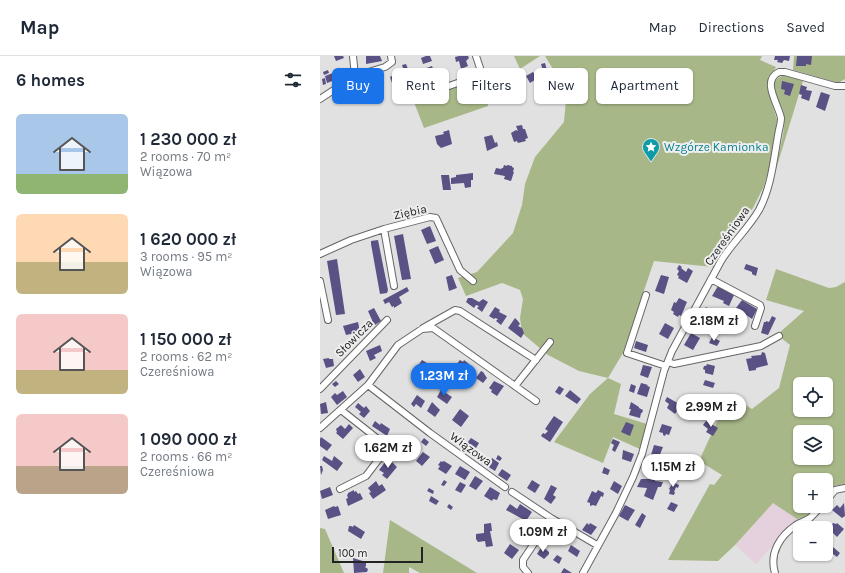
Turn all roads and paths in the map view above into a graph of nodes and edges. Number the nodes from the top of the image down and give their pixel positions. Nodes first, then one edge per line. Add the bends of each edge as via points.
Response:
1 (353, 56) edge
2 (391, 56) edge
3 (476, 56) edge
4 (355, 68) edge
5 (382, 68) edge
6 (449, 86) edge
7 (844, 88) edge
8 (332, 91) edge
9 (320, 99) edge
10 (384, 228) junction
11 (320, 254) edge
12 (711, 279) junction
13 (320, 281) edge
14 (473, 281) dead end
15 (394, 286) dead end
16 (646, 295) dead end
17 (328, 320) dead end
18 (388, 320) dead end
19 (756, 326) dead end
20 (422, 328) junction
21 (779, 336) dead end
22 (550, 342) dead end
23 (536, 360) junction
24 (667, 364) junction
25 (368, 385) junction
26 (515, 386) junction
27 (320, 389) edge
28 (536, 401) dead end
29 (341, 410) junction
30 (320, 428) edge
31 (505, 487) dead end
32 (845, 488) edge
33 (340, 489) dead end
34 (512, 492) dead end
35 (833, 492) edge
36 (815, 513) edge
37 (551, 518) junction
38 (597, 545) junction
39 (528, 573) edge
40 (583, 573) edge
41 (775, 573) edge

1 - 4 street
2 - 5 street via 392,62
3 - 6 street via 480,75
7 - 12 street, Czereśniowa via 779,72 772,77 770,87 781,120 770,182 760,208 744,232 729,248
8 - 9 street
10 - 11 street, Ziębia
10 - 14 street, Ziębia via 436,218 460,270
10 - 15 street
12 - 19 street via 760,305
12 - 24 street, Czereśniowa
13 - 17 street
16 - 24 street via 627,353
18 - 27 street, Słowicza
20 - 23 street via 455,310 460,310
20 - 25 street via 398,345
20 - 26 street via 433,328
21 - 24 street via 761,346
22 - 23 street
23 - 26 street
24 - 38 street, Czereśniowa via 642,454 616,513
25 - 29 street
25 - 31 street, Wiązowa
26 - 28 street
29 - 30 street
29 - 33 street via 388,447 366,476
32 - 35 street
34 - 37 street
36 - 41 street via 788,531 777,544 773,560
37 - 38 street
37 - 39 street via 523,560 523,567
38 - 40 street, Czereśniowa

